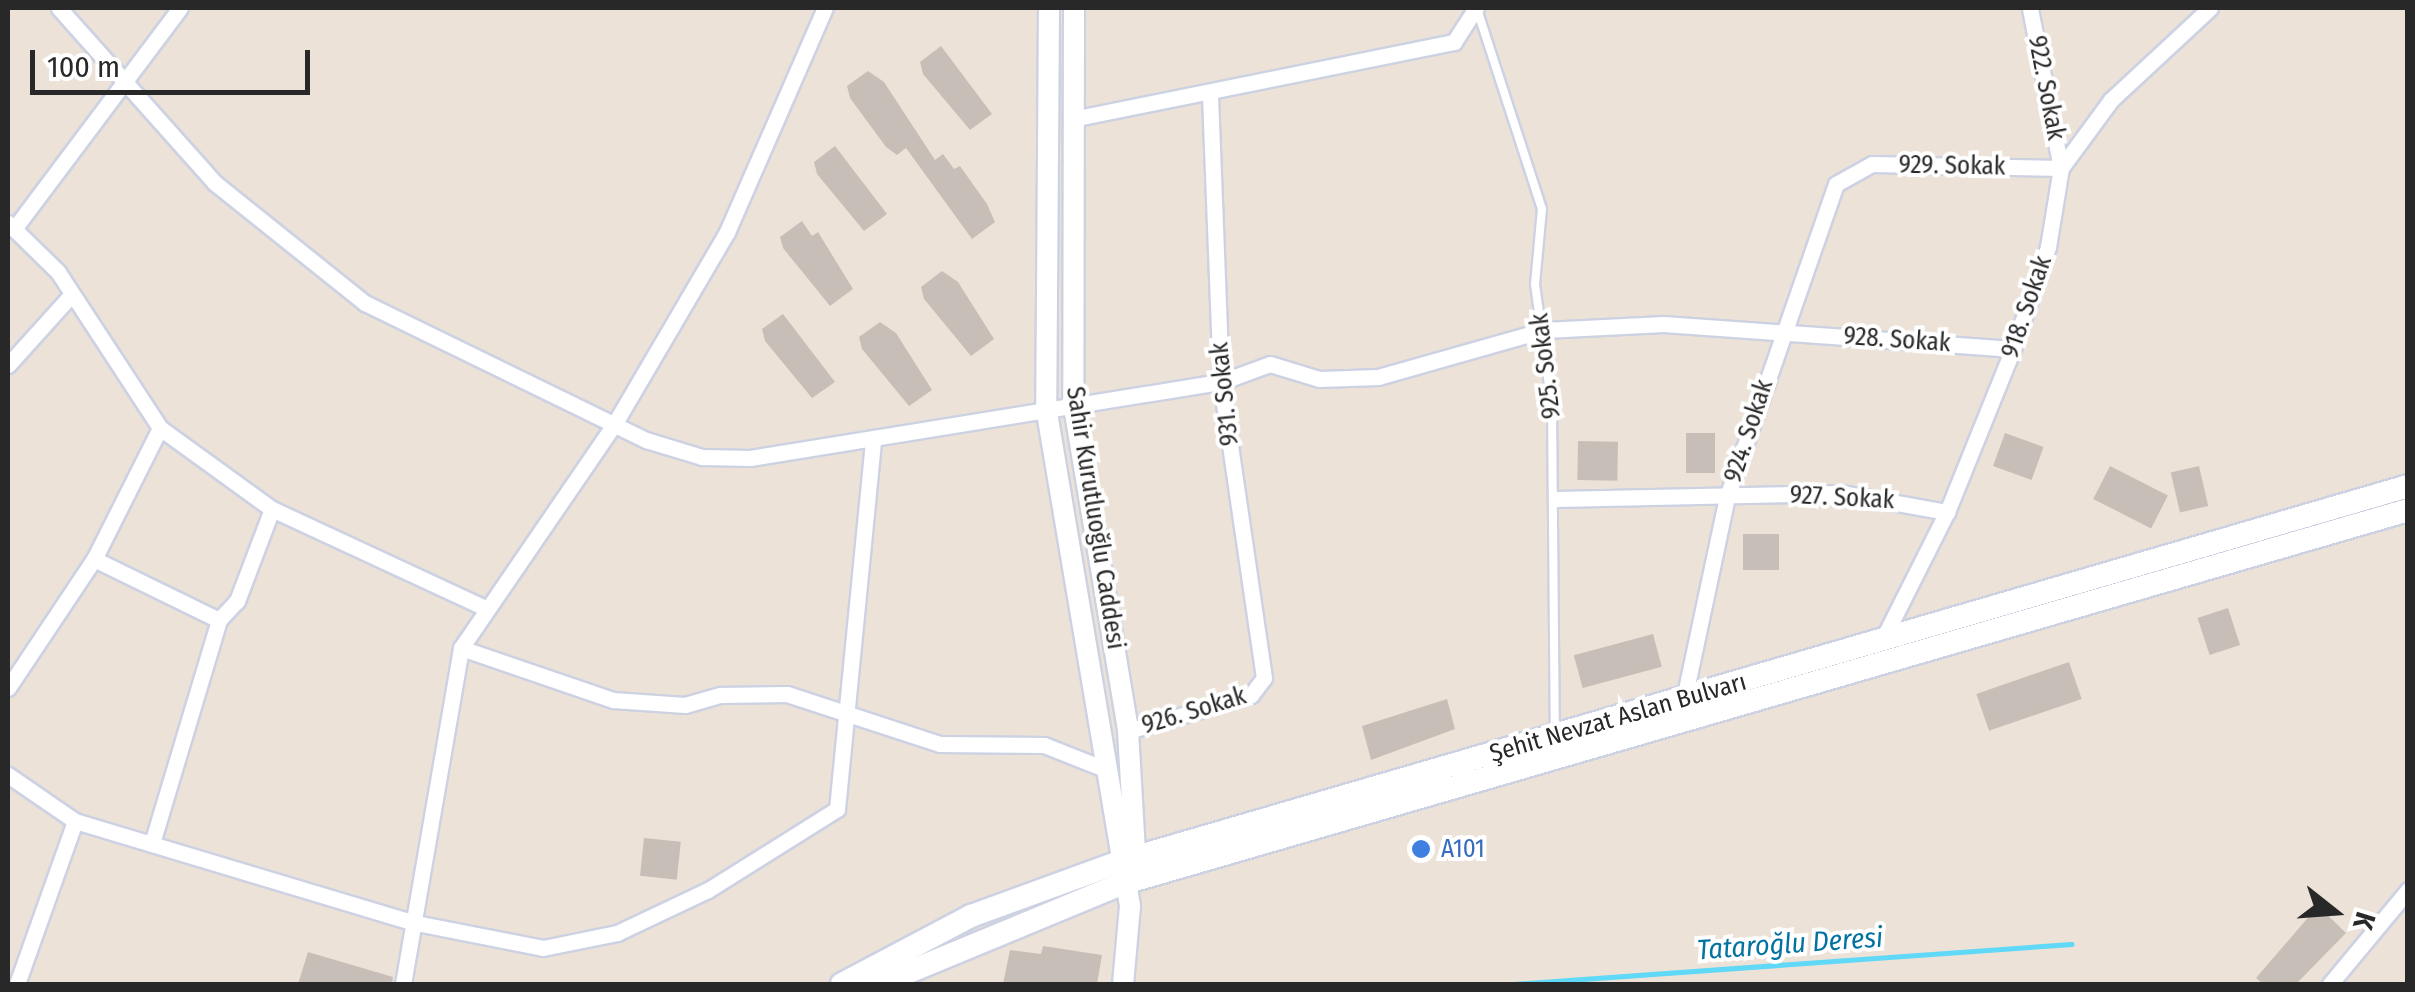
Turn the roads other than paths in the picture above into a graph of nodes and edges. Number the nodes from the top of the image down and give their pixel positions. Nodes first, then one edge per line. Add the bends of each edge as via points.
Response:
1 (59, 8) edge
2 (180, 8) edge
3 (825, 8) edge
4 (1048, 8) edge
5 (1074, 8) edge
6 (1477, 8) edge
7 (2030, 8) edge
8 (2210, 8) edge
9 (125, 76) junction
10 (1210, 94) junction
11 (1072, 119) junction
12 (2062, 168) junction
13 (1845, 174) joint
14 (11, 226) edge
15 (72, 294) junction
16 (1544, 330) junction
17 (1781, 331) junction
18 (2013, 349) junction
19 (8, 365) edge
20 (1221, 382) junction
21 (1073, 401) junction
22 (1046, 407) junction
23 (615, 423) junction
24 (160, 428) junction
25 (873, 439) junction
26 (2408, 486) edge
27 (1727, 497) junction
28 (1556, 499) junction
29 (272, 510) junction
30 (2408, 510) edge
31 (1947, 512) junction
32 (94, 559) junction
33 (483, 607) junction
34 (219, 620) junction
35 (1882, 641) junction
36 (461, 648) junction
37 (8, 688) edge
38 (1260, 690) joint
39 (1684, 699) junction
40 (846, 712) junction
41 (1128, 731) junction
42 (1555, 736) junction
43 (1107, 770) junction
44 (8, 775) edge
45 (75, 821) junction
46 (152, 844) junction
47 (1128, 878) junction
48 (2408, 890) edge
49 (416, 924) junction
50 (17, 984) edge
51 (403, 984) edge
52 (842, 984) edge
53 (880, 984) edge
54 (1123, 984) edge
55 (2330, 984) edge

1 - 9 street, 928. Sokak
2 - 9 street
3 - 23 street via 727,232
4 - 22 street, Sahir Kurutluoğlu Caddesi
5 - 11 street, Sahir Kurutluoğlu Caddesi
6 - 10 street via 1454,42
6 - 16 lane, 925. Sokak via 1537,181 1535,284
7 - 12 street, 922. Sokak
8 - 12 street, 918. Sokak via 2111,100
9 - 14 street
9 - 23 street, 928. Sokak via 215,183 365,302
10 - 11 street
10 - 20 street, 931. Sokak
11 - 21 street, Sahir Kurutluoğlu Caddesi
12 - 13 street, 929. Sokak via 1872,164
12 - 18 street, 918. Sokak via 2048,247
13 - 17 street, 924. Sokak via 1830,194
14 - 15 street
15 - 19 street
15 - 24 street
16 - 17 street, 928. Sokak via 1664,324
16 - 20 street, 928. Sokak via 1378,378 1319,379 1270,364
16 - 28 lane, 925. Sokak
17 - 18 street, 928. Sokak
17 - 27 street, 924. Sokak
18 - 31 street, 918. Sokak
20 - 21 street, 928. Sokak
20 - 38 street, 931. Sokak via 1264,672
21 - 22 street, 928. Sokak
21 - 41 street, Sahir Kurutluoğlu Caddesi
22 - 25 street, 928. Sokak
22 - 43 street, Sahir Kurutluoğlu Caddesi
23 - 25 street, 928. Sokak via 669,449 726,460
23 - 33 street
24 - 29 street
24 - 32 street
25 - 40 street
26 - 35 main road, Şehit Nevzat Aslan Bulvarı
27 - 28 street, 927. Sokak
27 - 31 street, 927. Sokak via 1841,493
27 - 39 street, 924. Sokak
28 - 42 lane, 925. Sokak
29 - 33 street
29 - 34 street via 237,601
30 - 47 main road, Şehit Nevzat Aslan Bulvarı
31 - 35 street, 918. Sokak
32 - 34 street
32 - 37 street
33 - 36 street
34 - 46 street
35 - 39 main road, Şehit Nevzat Aslan Bulvarı
36 - 40 street via 613,700 684,705 756,691
36 - 49 street
38 - 41 street, 926. Sokak
39 - 42 main road, Şehit Nevzat Aslan Bulvarı
40 - 43 street via 940,744 1044,745
40 - 49 street via 836,809 708,890 617,932 543,948
41 - 47 street, Sahir Kurutluoğlu Caddesi
42 - 47 main road, Şehit Nevzat Aslan Bulvarı
43 - 47 street, Sahir Kurutluoğlu Caddesi
44 - 45 street
45 - 46 street
45 - 50 street
46 - 49 street
47 - 52 main road, Şehit Nevzat Aslan Bulvarı via 971,916
47 - 53 main road, Şehit Nevzat Aslan Bulvarı
47 - 54 street
48 - 55 street
49 - 51 street

